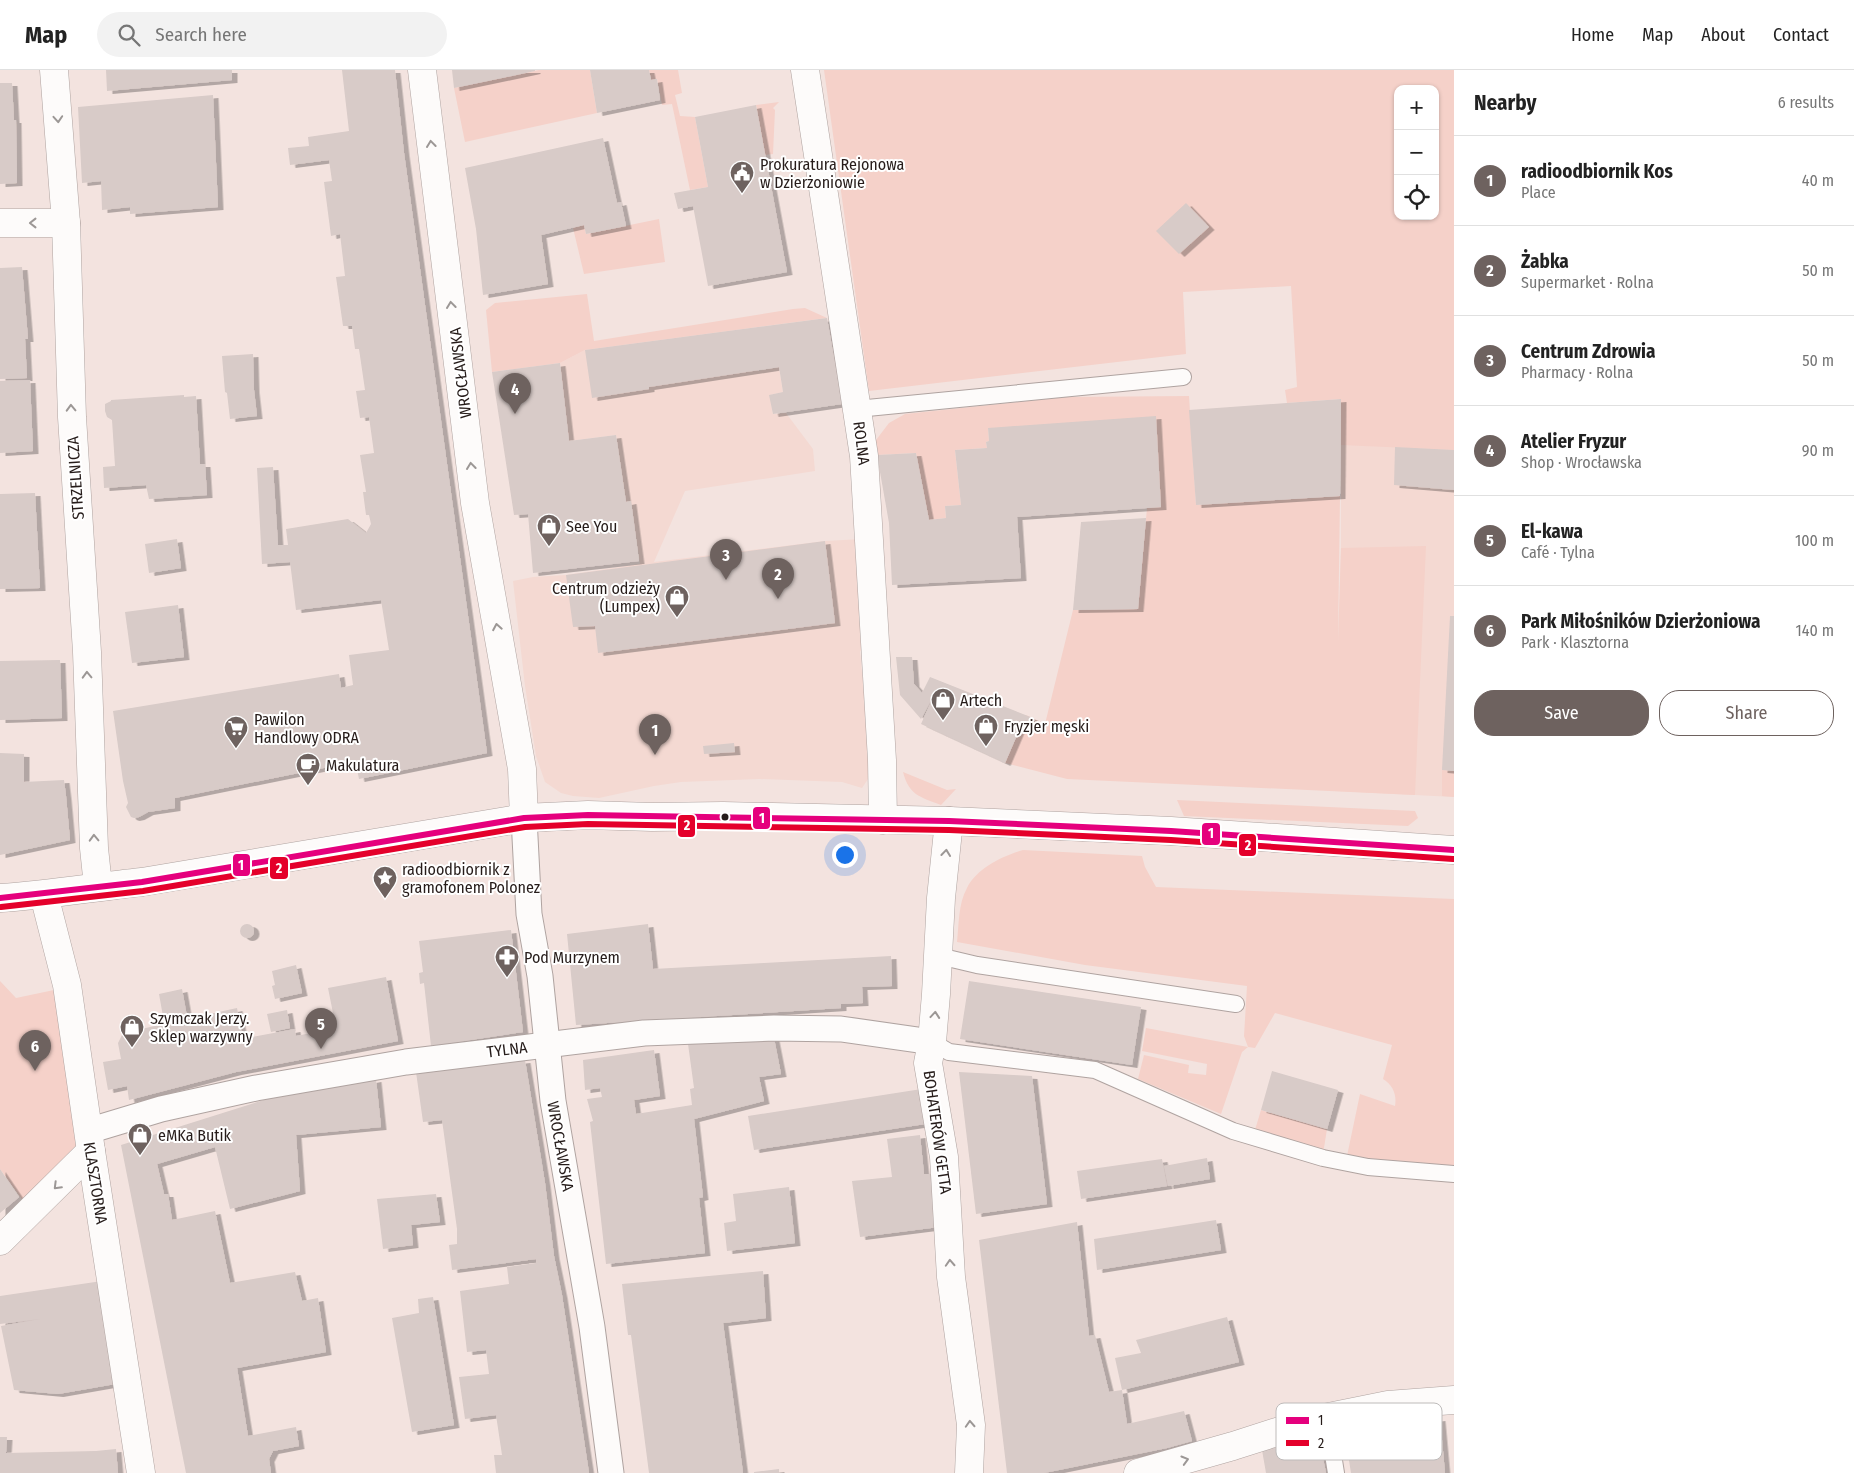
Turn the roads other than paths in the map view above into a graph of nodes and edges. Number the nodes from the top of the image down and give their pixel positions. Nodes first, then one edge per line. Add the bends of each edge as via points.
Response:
1 (54, 70) edge
2 (422, 70) edge
3 (805, 70) edge
4 (0, 223) edge
5 (66, 223) junction
6 (1183, 377) dead end
7 (857, 409) junction
8 (524, 818) junction
9 (883, 820) junction
10 (949, 821) junction
11 (1454, 850) edge
12 (98, 886) junction
13 (44, 895) junction
14 (0, 898) edge
15 (938, 956) junction
16 (1236, 1004) dead end
17 (932, 1042) junction
18 (546, 1044) junction
19 (90, 1141) junction
20 (1454, 1174) edge
21 (0, 1241) edge
22 (1454, 1400) edge
23 (1414, 1403) edge
24 (1276, 1432) edge
25 (1334, 1460) edge
26 (141, 1473) edge
27 (611, 1473) edge
28 (969, 1473) edge
29 (1138, 1473) edge
30 (1336, 1473) edge

1 -> 5 street, STRZELNICZA
8 -> 2 street, WROCŁAWSKA via 522,769 476,503
3 - 7 street, ROLNA
5 -> 4 street
12 -> 5 street, STRZELNICZA via 72,417
6 - 7 lane
7 - 9 street, ROLNA via 864,456
8 - 9 street via 588,815
8 - 12 street via 142,882
8 - 18 street, WROCŁAWSKA via 529,914 540,976
9 - 10 street
10 - 11 street via 1171,831
15 -> 10 street, BOHATERÓW GETTA
12 - 13 street
13 - 14 street
13 - 19 street, KLASZTORNA via 67,985
15 - 16 lane via 977,965
17 -> 15 street, BOHATERÓW GETTA
17 - 18 street, TYLNA via 841,1029 774,1028 644,1033
17 - 20 lane via 949,1052 1095,1070 1233,1131 1323,1158 1368,1167
28 -> 17 street, BOHATERÓW GETTA via 971,1425 951,1277 944,1158 928,1063
18 - 19 street, TYLNA via 406,1062 256,1088 161,1109
18 - 27 street, WROCŁAWSKA via 592,1327
19 -> 21 street
19 - 26 street, KLASZTORNA
22 - 23 street
29 -> 24 street
25 - 30 lane

